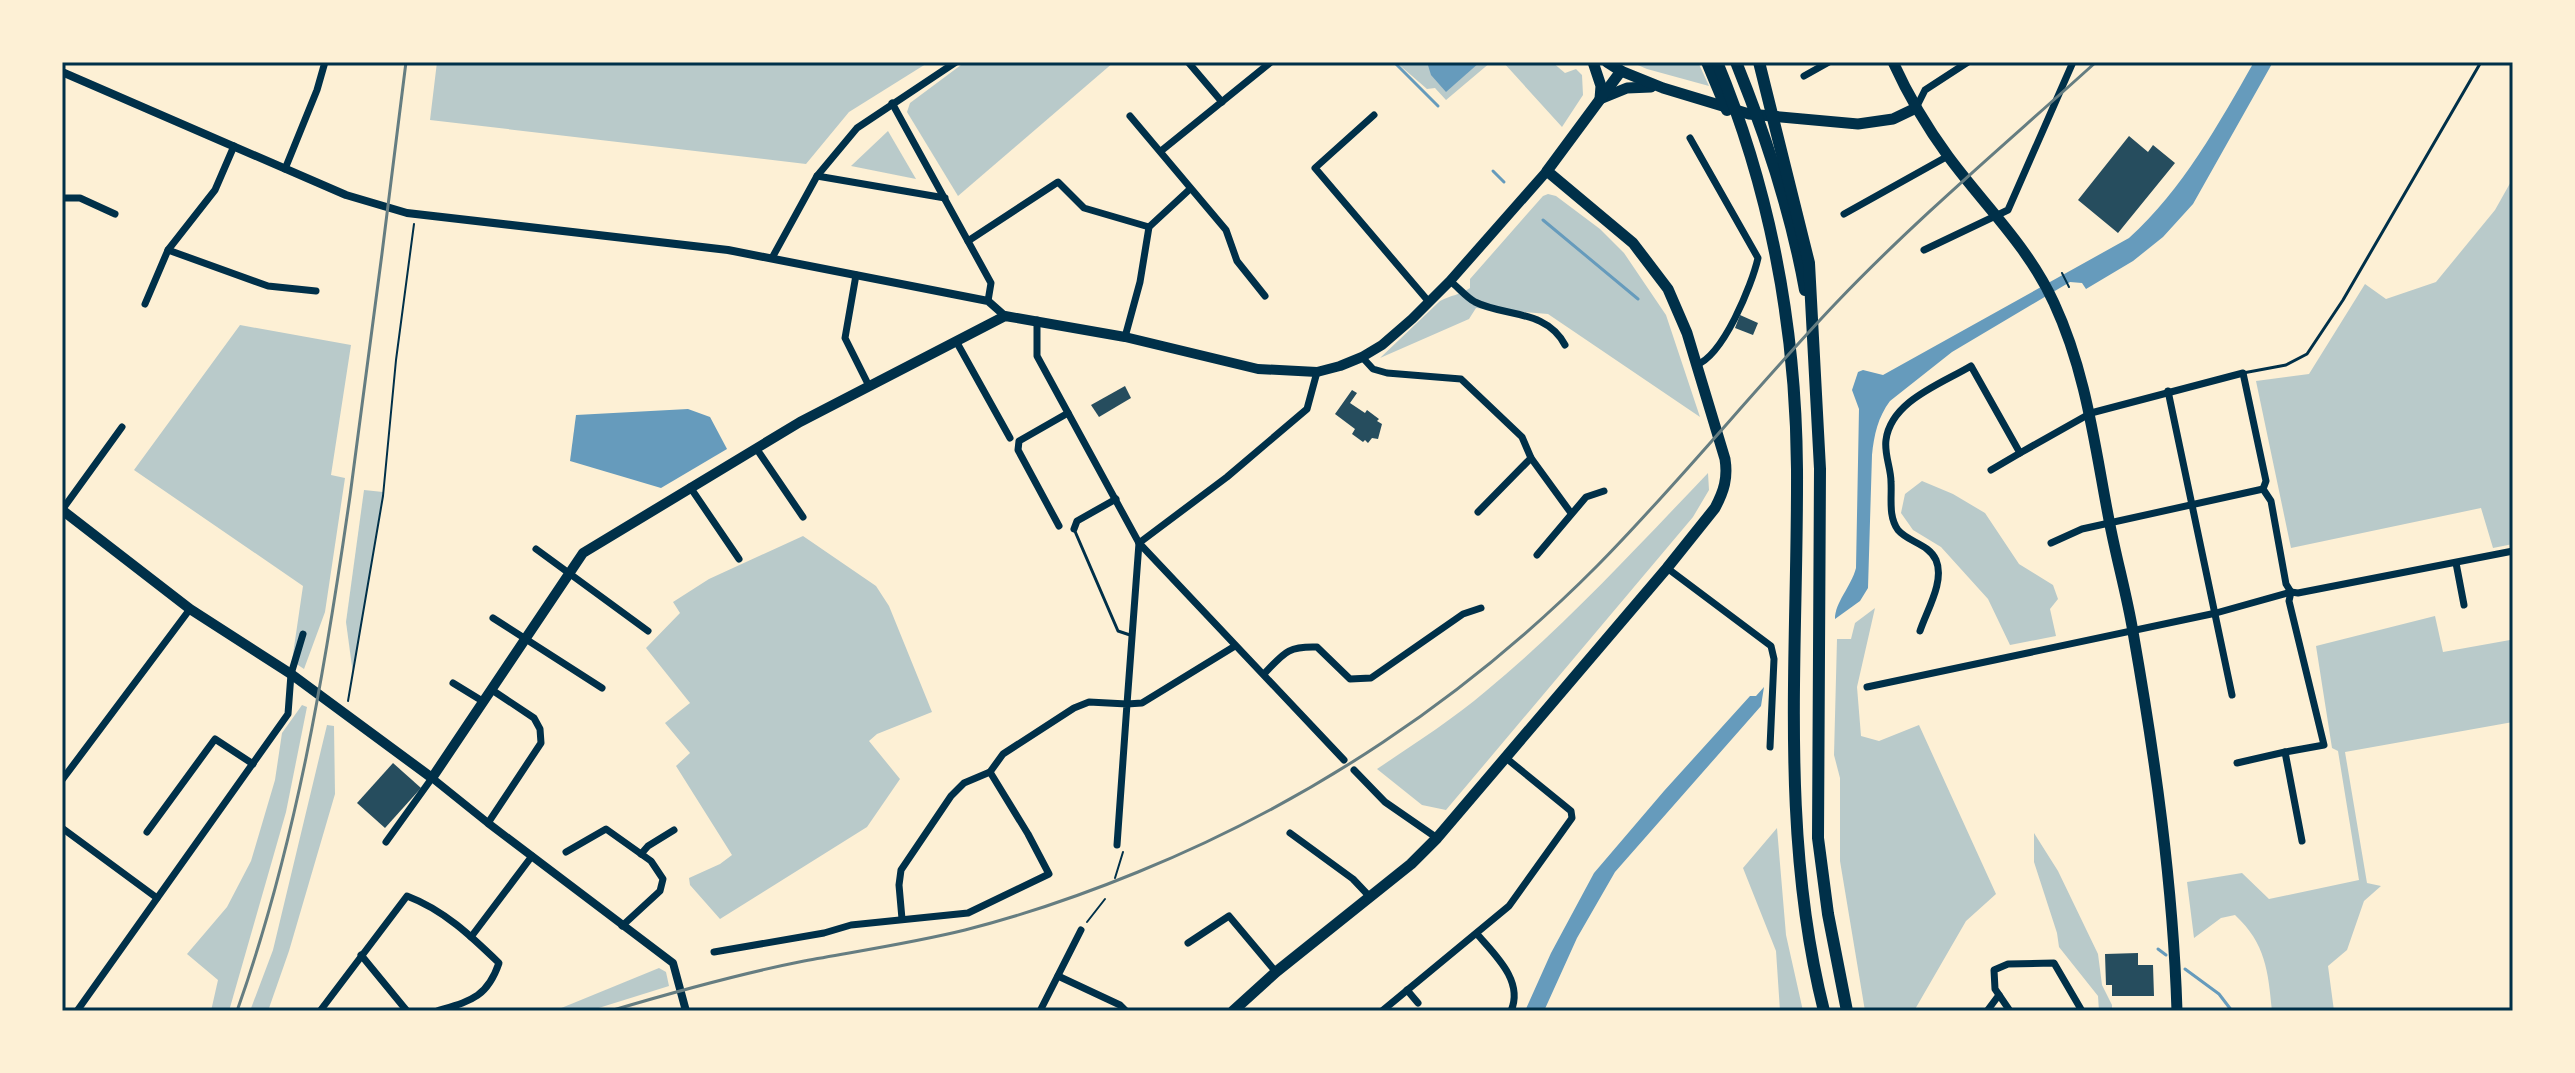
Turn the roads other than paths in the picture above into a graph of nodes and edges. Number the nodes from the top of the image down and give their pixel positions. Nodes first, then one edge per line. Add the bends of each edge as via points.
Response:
1 (325, 62) edge
2 (956, 62) edge
3 (1188, 62) edge
4 (1271, 62) edge
5 (1593, 62) edge
6 (1607, 62) edge
7 (1707, 62) edge
8 (1717, 62) edge
9 (1736, 62) edge
10 (1759, 62) edge
11 (1829, 62) edge
12 (1893, 62) edge
13 (1968, 62) edge
14 (2073, 62) edge
15 (2481, 62) edge
16 (1621, 71) junction
17 (62, 72) edge
18 (1804, 76) dead end
19 (1660, 87) junction
20 (1600, 99) junction
21 (1222, 102) junction
22 (892, 103) junction
23 (1916, 108) junction
24 (1374, 115) dead end
25 (1130, 116) dead end
26 (1690, 138) dead end
27 (234, 146) junction
28 (1161, 151) junction
29 (1948, 156) junction
30 (285, 169) junction
31 (1547, 171) junction
32 (817, 176) junction
33 (1190, 189) junction
34 (62, 198) edge
35 (945, 198) junction
36 (115, 214) dead end
37 (1844, 214) dead end
38 (1995, 215) junction
39 (1770, 221) junction
40 (1149, 227) junction
41 (968, 241) junction
42 (168, 250) junction
43 (1924, 250) dead end
44 (772, 258) junction
45 (856, 275) junction
46 (1450, 281) junction
47 (316, 291) dead end
48 (1265, 296) dead end
49 (988, 301) junction
50 (1429, 302) junction
51 (145, 304) dead end
52 (1005, 316) junction
53 (1037, 320) junction
54 (1125, 337) junction
55 (956, 341) junction
56 (1565, 345) dead end
57 (1816, 352) junction
58 (1362, 357) junction
59 (1696, 365) junction
60 (1317, 372) junction
61 (2243, 373) junction
62 (869, 386) junction
63 (2168, 391) junction
64 (1068, 413) junction
65 (2091, 413) junction
66 (122, 427) dead end
67 (1010, 438) dead end
68 (756, 448) junction
69 (2020, 453) junction
70 (1531, 458) junction
71 (1991, 470) dead end
72 (690, 487) junction
73 (2263, 489) junction
74 (1604, 491) dead end
75 (1116, 499) junction
76 (2192, 506) junction
77 (62, 510) edge
78 (1478, 512) dead end
79 (1571, 513) junction
80 (803, 517) dead end
81 (2110, 524) junction
82 (1059, 526) dead end
83 (1074, 529) joint
84 (1139, 543) junction
85 (2051, 543) dead end
86 (536, 549) dead end
87 (2513, 551) edge
88 (1537, 555) dead end
89 (739, 559) dead end
90 (2456, 563) junction
91 (1667, 568) junction
92 (568, 573) junction
93 (2291, 592) junction
94 (2464, 605) dead end
95 (1481, 608) dead end
96 (190, 609) junction
97 (2216, 613) junction
98 (493, 618) dead end
99 (2133, 630) junction
100 (648, 631) dead end
101 (1920, 631) dead end
102 (303, 634) dead end
103 (1130, 635) junction
104 (526, 639) junction
105 (1235, 646) junction
106 (1264, 674) junction
107 (296, 677) junction
108 (453, 683) dead end
109 (1867, 687) dead end
110 (602, 688) dead end
111 (492, 690) junction
112 (2232, 695) dead end
113 (484, 702) junction
114 (1127, 704) junction
115 (1770, 747) dead end
116 (2285, 752) junction
117 (1506, 758) junction
118 (1344, 760) dead end
119 (2237, 763) dead end
120 (253, 764) junction
121 (1354, 770) dead end
122 (990, 772) junction
123 (432, 778) junction
124 (62, 780) edge
125 (488, 823) junction
126 (62, 828) edge
127 (674, 830) dead end
128 (147, 832) dead end
129 (1290, 833) dead end
130 (1437, 838) junction
131 (2302, 841) dead end
132 (386, 842) dead end
133 (1117, 845) dead end
134 (566, 852) dead end
135 (641, 854) junction
136 (532, 856) junction
137 (1370, 897) junction
138 (157, 898) junction
139 (902, 919) junction
140 (622, 926) junction
141 (1081, 930) road end
142 (1477, 934) junction
143 (471, 937) junction
144 (1188, 943) dead end
145 (714, 952) dead end
146 (361, 955) junction
147 (1276, 972) junction
148 (1058, 976) junction
149 (1407, 990) junction
150 (1999, 995) junction
151 (1418, 1003) dead end
152 (77, 1011) edge
153 (320, 1011) edge
154 (407, 1011) edge
155 (437, 1011) edge
156 (686, 1011) edge
157 (1040, 1011) edge
158 (1126, 1011) edge
159 (1233, 1011) edge
160 (1382, 1011) edge
161 (1511, 1011) edge
162 (1824, 1011) edge
163 (1847, 1011) edge
164 (1987, 1011) edge
165 (2010, 1011) edge
166 (2082, 1011) edge
167 (2177, 1011) edge

1 - 30 street
2 - 22 street
3 - 21 street
4 - 21 street
5 - 20 main road
6 - 16 main road
7 - 39 highway
8 - 39 highway via 1749,145
9 - 57 highway via 1796,243
10 - 57 highway via 1809,263
11 - 18 street
12 - 23 main road
13 - 23 street via 1925,90
14 - 38 street via 2008,210
15 - 61 lane via 2307,354 2286,365
16 - 19 main road
16 - 20 main road
17 - 27 street
19 - 20 main road via 1636,86
19 - 23 main road via 1749,114 1858,124 1893,119
20 - 31 main road
21 - 28 street
22 - 32 street via 857,128
22 - 35 street
23 - 29 main road
24 - 50 street via 1315,168
25 - 28 street
26 - 59 street via 1758,258 1722,341
27 - 30 street
27 - 42 street via 215,190
28 - 33 street
29 - 37 street
29 - 38 main road
30 - 44 street via 346,195 411,213
31 - 46 main road
31 - 59 main road via 1652,265 1680,312
32 - 35 street
32 - 44 street
33 - 40 street
33 - 48 street via 1226,230 1237,261
34 - 36 street via 80,198
35 - 41 street
38 - 43 street
38 - 65 main road via 2039,271 2076,358
39 - 162 highway via 1784,296 1797,467 1796,836 1811,962
40 - 41 street via 1084,208 1058,182
40 - 54 street
41 - 49 street via 991,283
42 - 47 street via 268,286
42 - 51 street
44 - 45 street
45 - 49 street
45 - 62 street via 845,338
46 - 50 main road
46 - 56 street via 1475,302 1524,314 1559,333
49 - 52 street
50 - 58 main road
52 - 53 main road
52 - 55 main road
53 - 54 main road
53 - 64 street via 1037,356
54 - 60 main road via 1258,369
55 - 62 main road
55 - 67 street
57 - 163 highway via 1818,838
58 - 60 main road
58 - 70 street via 1373,369 1387,373 1461,379 1522,437
59 - 91 main road via 1722,446 1726,479 1715,508
60 - 84 street via 1307,409
61 - 63 street
61 - 73 street via 2266,481
62 - 68 main road
63 - 65 street
63 - 76 street
64 - 75 street
64 - 82 street via 1019,441 1018,450
65 - 69 street
65 - 81 main road
66 - 77 street
68 - 72 main road
68 - 80 street
69 - 71 street
69 - 101 street via 1971,366 1896,415 1886,439 1891,514 1899,531 1935,559 1939,577
70 - 78 street
70 - 79 street
72 - 89 street
72 - 92 main road via 583,553
73 - 76 street
73 - 93 street via 2271,501
74 - 79 street via 1586,497
75 - 83 street via 1077,521
75 - 84 street
76 - 81 street
76 - 97 street
77 - 96 main road
79 - 88 street
81 - 85 street
81 - 99 main road
83 - 103 lane via 1118,631
84 - 103 street
84 - 105 street
86 - 92 street
87 - 90 street
90 - 93 street
90 - 94 street
91 - 115 street via 1771,646
91 - 117 main road
92 - 100 street
92 - 104 main road
93 - 97 street
93 - 116 street via 2324,745
95 - 106 street via 1463,614 1371,678 1350,679 1317,647 1296,646
96 - 107 main road
96 - 124 street
97 - 99 street
97 - 112 street
98 - 104 street
99 - 109 street
99 - 167 main road via 2170,879
102 - 107 street
103 - 114 street
104 - 110 street
104 - 111 main road
105 - 106 street
105 - 114 street via 1142,703
106 - 118 street
107 - 120 street via 288,714
107 - 123 main road
108 - 113 street
111 - 113 main road
111 - 125 street via 534,718 541,743
113 - 123 main road
114 - 122 street via 1089,702 1074,708 1003,754
114 - 133 street
116 - 119 street
116 - 131 street
117 - 130 main road
117 - 142 street via 1571,811 1572,818 1521,892
120 - 128 street via 215,739
120 - 138 street
121 - 130 street via 1385,802
122 - 139 street via 964,783 951,796 901,870
122 - 139 street via 1049,874 968,913
123 - 125 street
123 - 132 street
125 - 136 street
126 - 138 street
127 - 135 street
129 - 137 street
130 - 137 main road
134 - 135 street via 606,829
135 - 140 street via 661,873 663,887
136 - 140 street
136 - 143 street
137 - 147 main road
138 - 152 street
139 - 145 street
140 - 156 street via 676,967
141 - 148 street
142 - 149 street
142 - 161 street via 1506,969 1514,989
143 - 146 street via 431,905 407,896
143 - 155 street via 499,963 492,984 470,1001
144 - 147 street via 1229,916
146 - 153 street
146 - 154 street
147 - 159 main road
148 - 157 street
148 - 158 street
149 - 151 street
149 - 160 street
150 - 164 street
150 - 165 street
150 - 166 street via 1994,970 2008,964 2054,963

